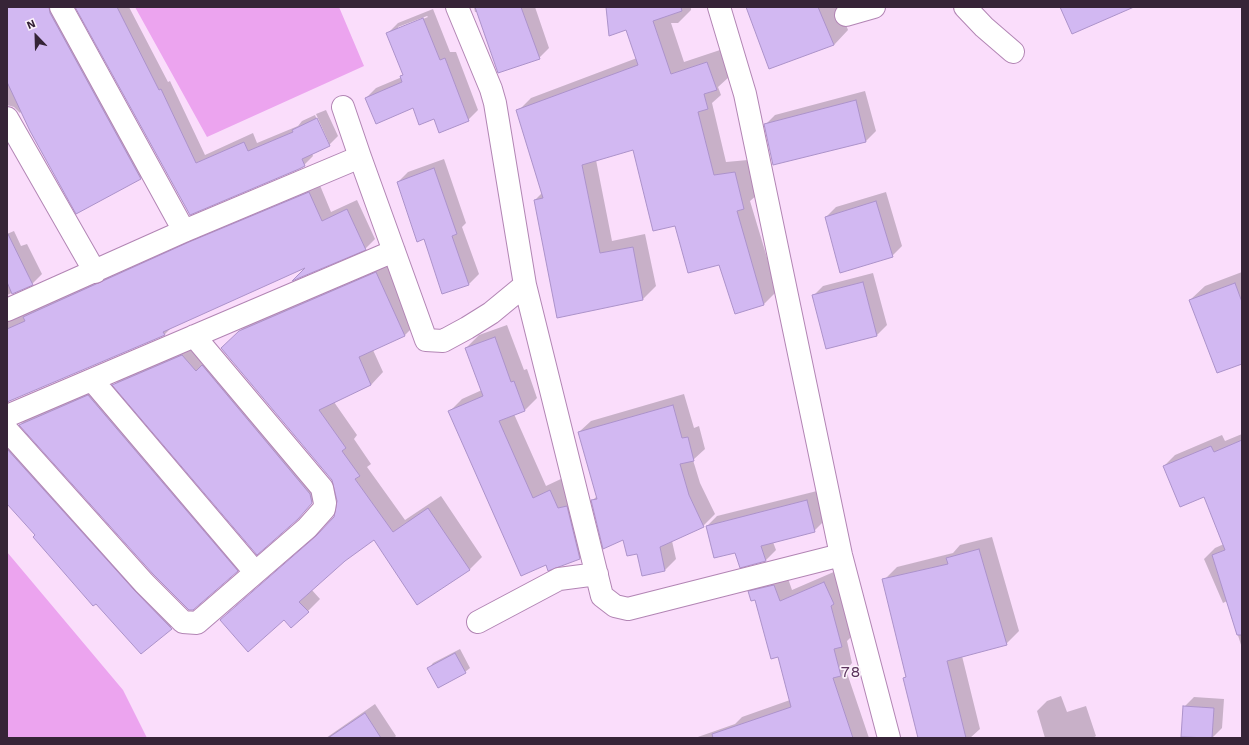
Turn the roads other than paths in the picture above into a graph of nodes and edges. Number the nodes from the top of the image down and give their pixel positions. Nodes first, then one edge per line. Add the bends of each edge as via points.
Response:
1 (61, 7) edge
2 (457, 7) edge
3 (719, 7) edge
4 (874, 7) edge
5 (965, 7) edge
6 (846, 15) dead end
7 (1013, 52) dead end
8 (343, 107) dead end
9 (7, 118) edge
10 (360, 157) junction
11 (184, 231) junction
12 (394, 251) junction
13 (95, 272) junction
14 (526, 285) junction
15 (7, 310) edge
16 (194, 336) junction
17 (92, 380) junction
18 (7, 416) edge
19 (7, 430) edge
20 (841, 555) junction
21 (255, 572) junction
22 (597, 574) junction
23 (478, 622) dead end
24 (889, 738) edge

1 - 11 street
2 - 14 street via 495,103
3 - 20 street via 746,94
4 - 6 street
5 - 7 street
8 - 10 street
9 - 13 street
10 - 11 street
10 - 12 street
11 - 13 street
12 - 14 street via 428,341 443,341 467,328 491,313
12 - 16 street
13 - 15 street
14 - 22 street
16 - 17 street
16 - 21 street via 322,488 324,509 307,528
17 - 18 street
17 - 21 street
19 - 21 street via 144,583 183,622 197,623
20 - 22 street via 628,610 615,606 602,596
20 - 24 street
22 - 23 street via 559,579

